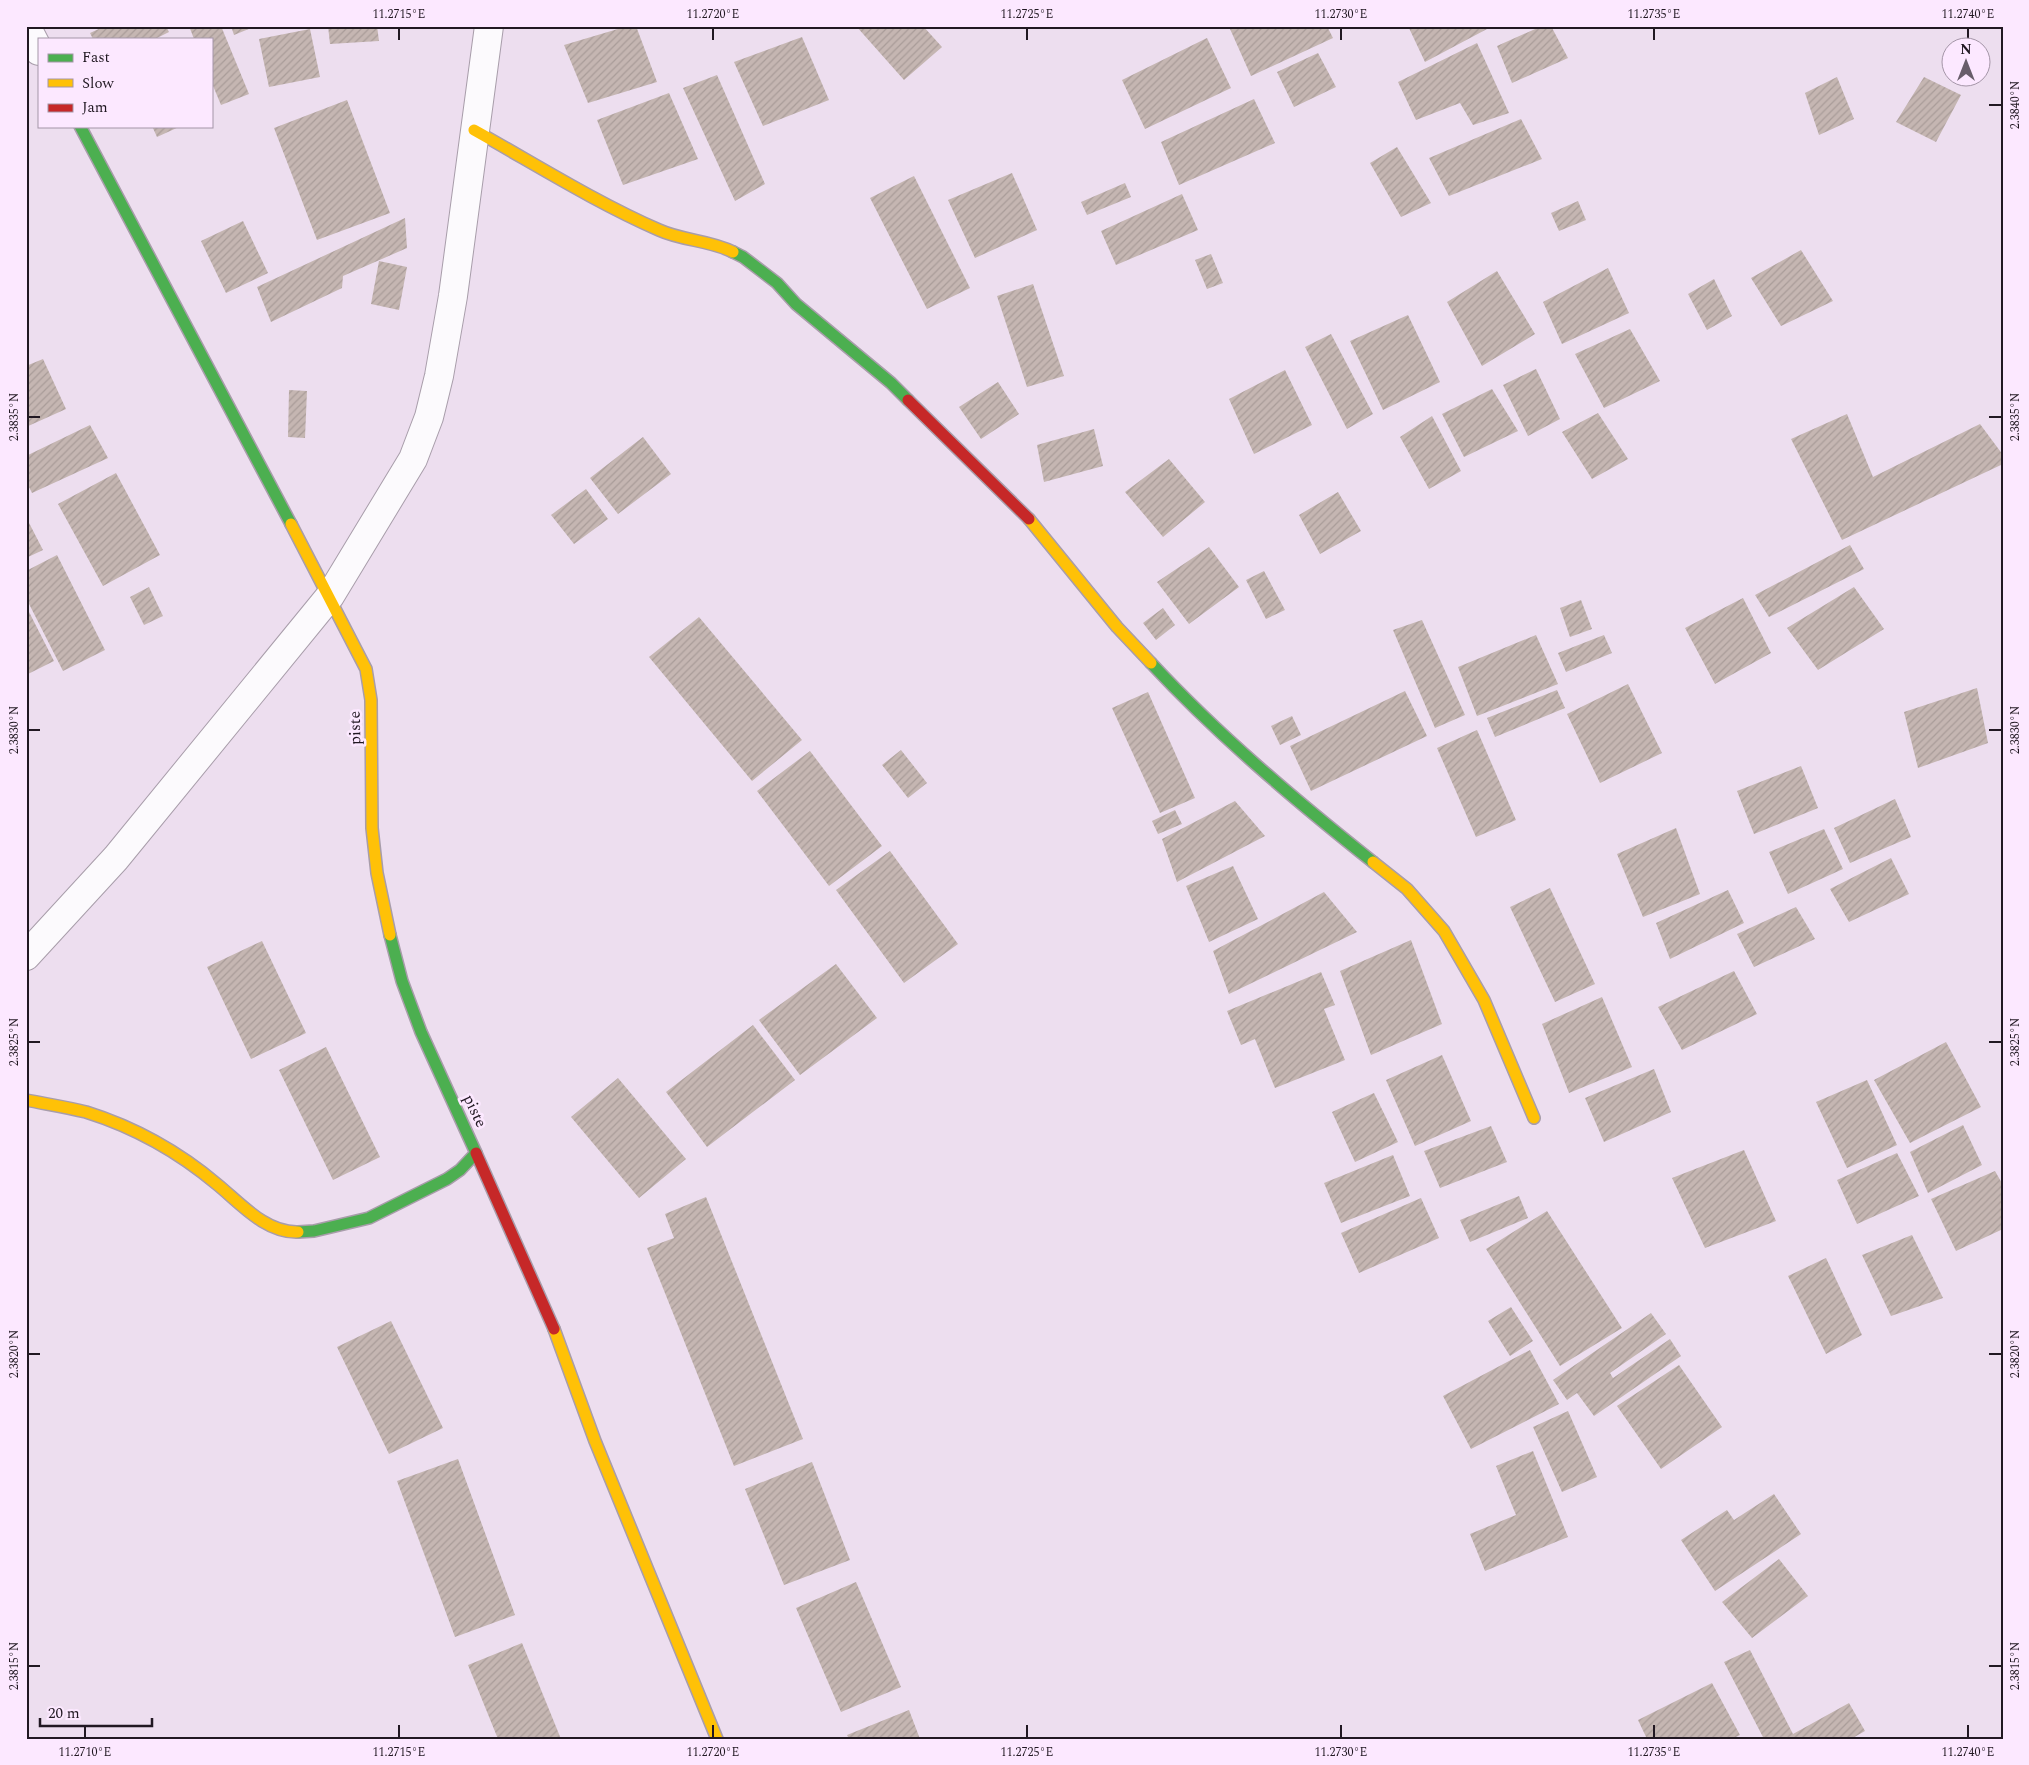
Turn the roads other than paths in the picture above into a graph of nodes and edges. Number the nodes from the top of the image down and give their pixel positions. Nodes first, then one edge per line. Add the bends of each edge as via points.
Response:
1 (489, 26) edge
2 (81, 128) edge
3 (474, 130) junction
4 (330, 596) junction
5 (26, 956) edge
6 (26, 1100) edge
7 (1534, 1118) dead end
8 (476, 1153) junction
9 (717, 1739) edge

1 - 3 street
2 - 4 street, piste
3 - 4 street via 453,296 429,417 412,459
3 - 7 street via 660,231 721,246 743,257 891,383 1037,526 1117,627 1190,705 1329,827 1407,889 1444,931 1484,1000
4 - 5 street via 116,858
4 - 8 street, piste via 366,669 371,700 372,828 379,881 402,980 421,1032
6 - 8 street, piste via 85,1112 138,1131 208,1176 268,1226 293,1232 314,1232 369,1218 447,1179
8 - 9 street via 557,1335 595,1441

